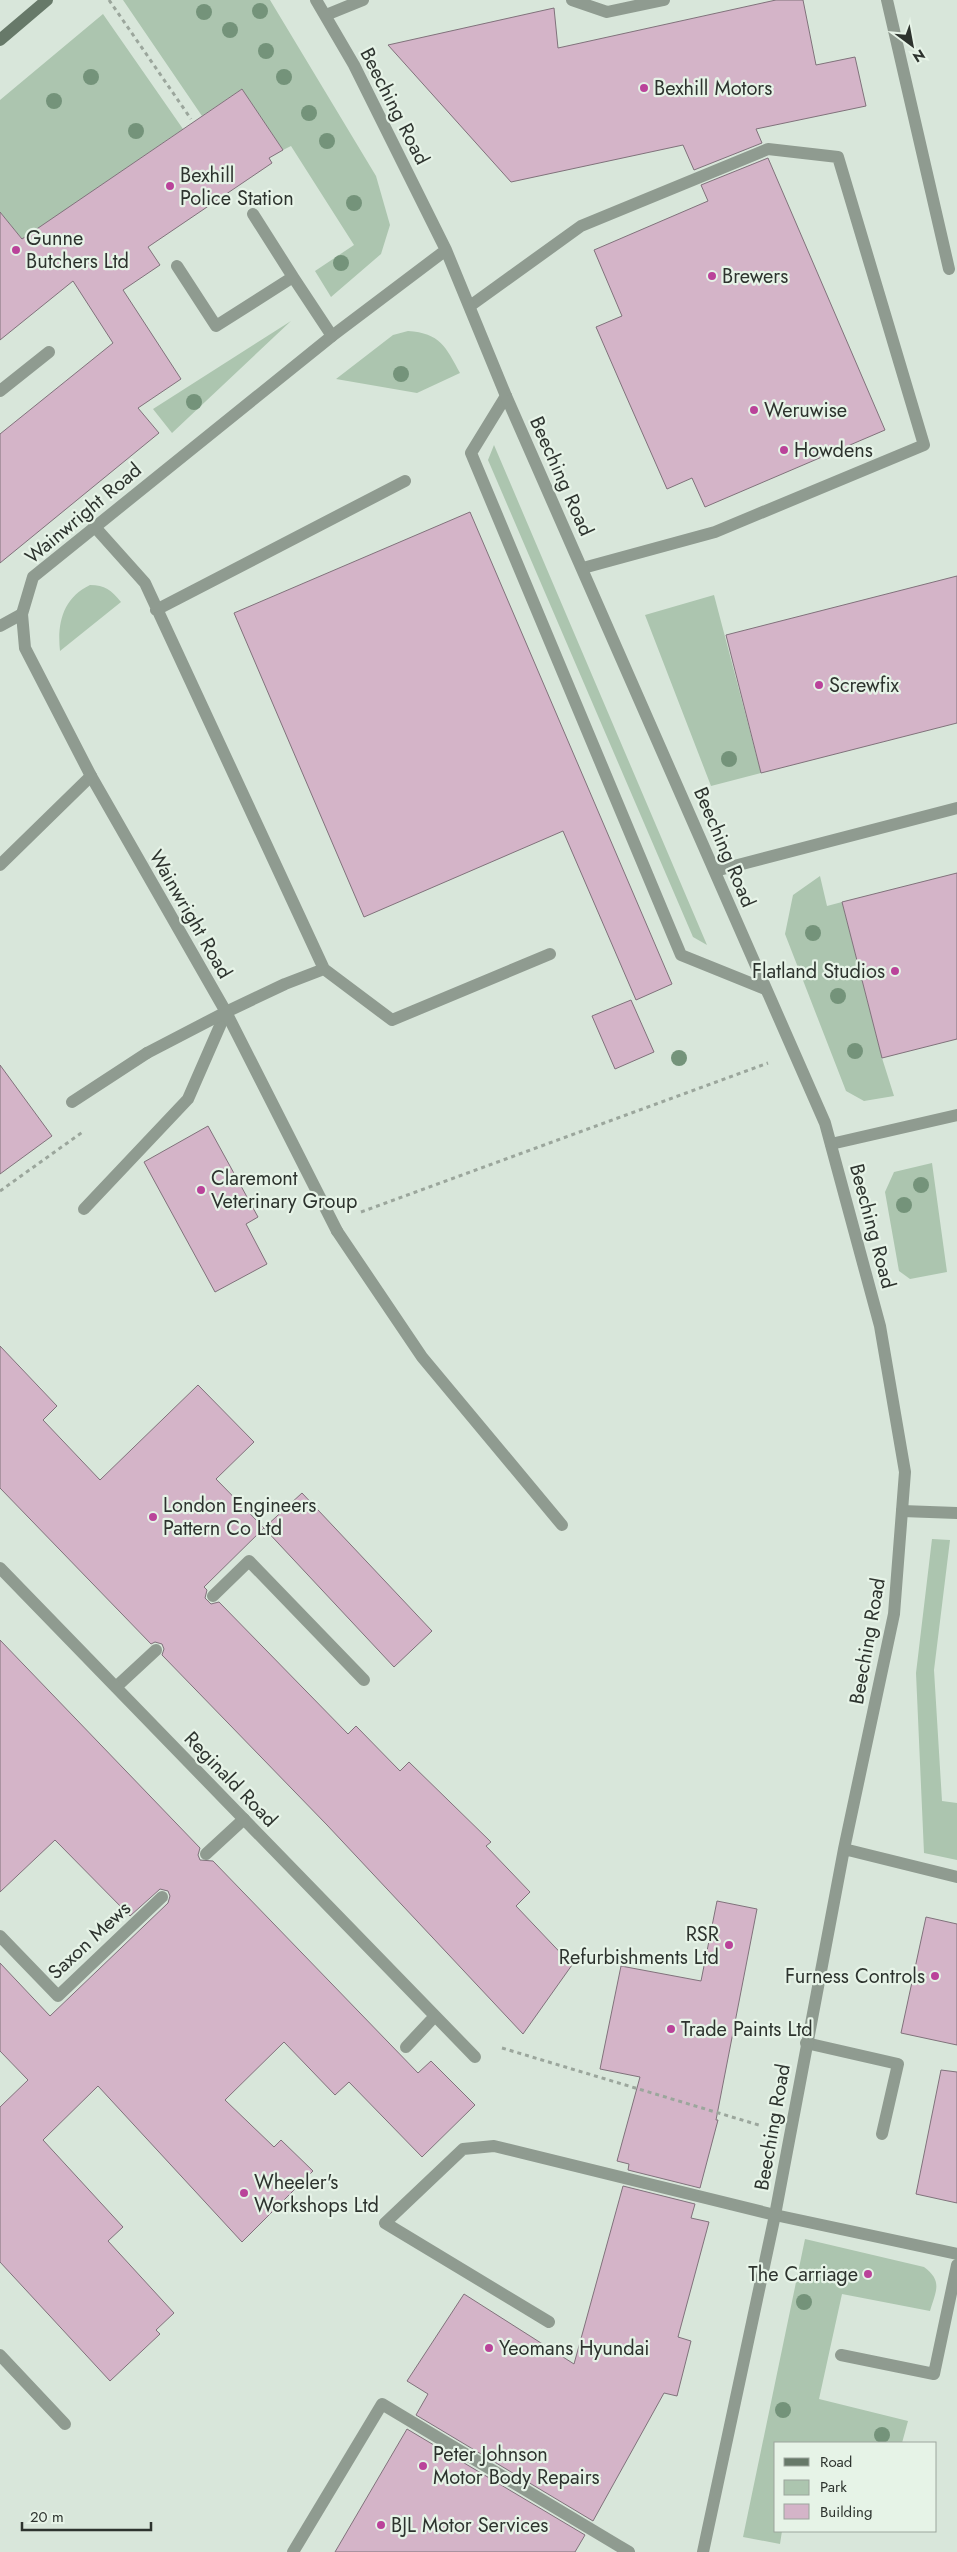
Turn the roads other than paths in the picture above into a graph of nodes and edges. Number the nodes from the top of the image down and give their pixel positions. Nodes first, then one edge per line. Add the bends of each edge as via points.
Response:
1 (47, 0) edge
2 (316, 0) edge
3 (363, 0) edge
4 (572, 0) edge
5 (664, 0) edge
6 (888, 0) edge
7 (326, 15) junction
8 (0, 40) edge
9 (253, 214) dead end
10 (446, 250) junction
11 (178, 266) dead end
12 (949, 269) dead end
13 (294, 277) junction
14 (470, 306) junction
15 (332, 336) junction
16 (49, 352) dead end
17 (0, 391) edge
18 (506, 396) junction
19 (405, 481) dead end
20 (94, 526) junction
21 (583, 568) junction
22 (156, 610) junction
23 (22, 614) junction
24 (0, 626) edge
25 (92, 776) junction
26 (957, 808) edge
27 (0, 865) edge
28 (715, 871) junction
29 (550, 954) dead end
30 (324, 969) junction
31 (766, 988) junction
32 (226, 1012) junction
33 (72, 1102) dead end
34 (957, 1115) edge
35 (831, 1144) junction
36 (84, 1209) dead end
37 (902, 1511) junction
38 (957, 1513) edge
39 (562, 1525) dead end
40 (0, 1568) edge
41 (213, 1596) dead end
42 (156, 1650) dead end
43 (364, 1680) dead end
44 (116, 1688) junction
45 (244, 1819) junction
46 (844, 1849) junction
47 (206, 1854) dead end
48 (957, 1878) edge
49 (162, 1897) dead end
50 (0, 1936) edge
51 (435, 2016) junction
52 (806, 2043) junction
53 (406, 2047) dead end
54 (475, 2057) road end
55 (882, 2134) dead end
56 (775, 2215) junction
57 (957, 2254) edge
58 (957, 2265) edge
59 (549, 2322) dead end
60 (0, 2355) edge
61 (841, 2355) dead end
62 (65, 2424) dead end
63 (293, 2552) edge
64 (629, 2552) edge
65 (703, 2552) edge

1 - 8 main road
2 - 7 street, Beeching Road
3 - 7 street
4 - 5 street via 607,12
6 - 12 street
7 - 10 street, Beeching Road
9 - 13 street
10 - 14 street, Beeching Road
10 - 15 street, Wainwright Road
11 - 13 street via 216,326
13 - 15 street
14 - 18 street, Beeching Road
14 - 21 street via 581,226 768,149 838,157 924,445 715,532
15 - 20 street, Wainwright Road
16 - 17 street
18 - 21 street, Beeching Road
18 - 31 street via 471,453 681,955
19 - 22 street
20 - 22 street via 145,582
20 - 23 street, Wainwright Road via 33,577
21 - 28 street, Beeching Road
22 - 30 street
23 - 24 street
23 - 25 street, Wainwright Road via 25,648
25 - 27 street
25 - 32 street, Wainwright Road
26 - 28 street
28 - 31 street, Beeching Road
29 - 30 street via 392,1020
30 - 32 street
31 - 35 street, Beeching Road via 825,1123
32 - 33 street via 148,1053
32 - 36 street via 188,1099
32 - 39 street, Wainwright Road via 335,1226 422,1356
34 - 35 street
35 - 37 street, Beeching Road via 880,1326 905,1472
37 - 38 street
37 - 46 street, Beeching Road via 894,1614
40 - 44 street, Reginald Road
41 - 43 street via 249,1561
42 - 44 street
44 - 45 street, Reginald Road
45 - 47 street
45 - 51 street, Reginald Road
46 - 48 street
46 - 52 street, Beeching Road
49 - 50 street, Saxon Mews via 58,1996
51 - 53 street
51 - 54 street, Reginald Road
52 - 55 street via 898,2064
52 - 56 street, Beeching Road
56 - 57 street
56 - 59 street via 494,2146 463,2149 385,2223
56 - 65 street, Beeching Road
58 - 61 street via 934,2374
60 - 62 street
63 - 64 street via 382,2404

